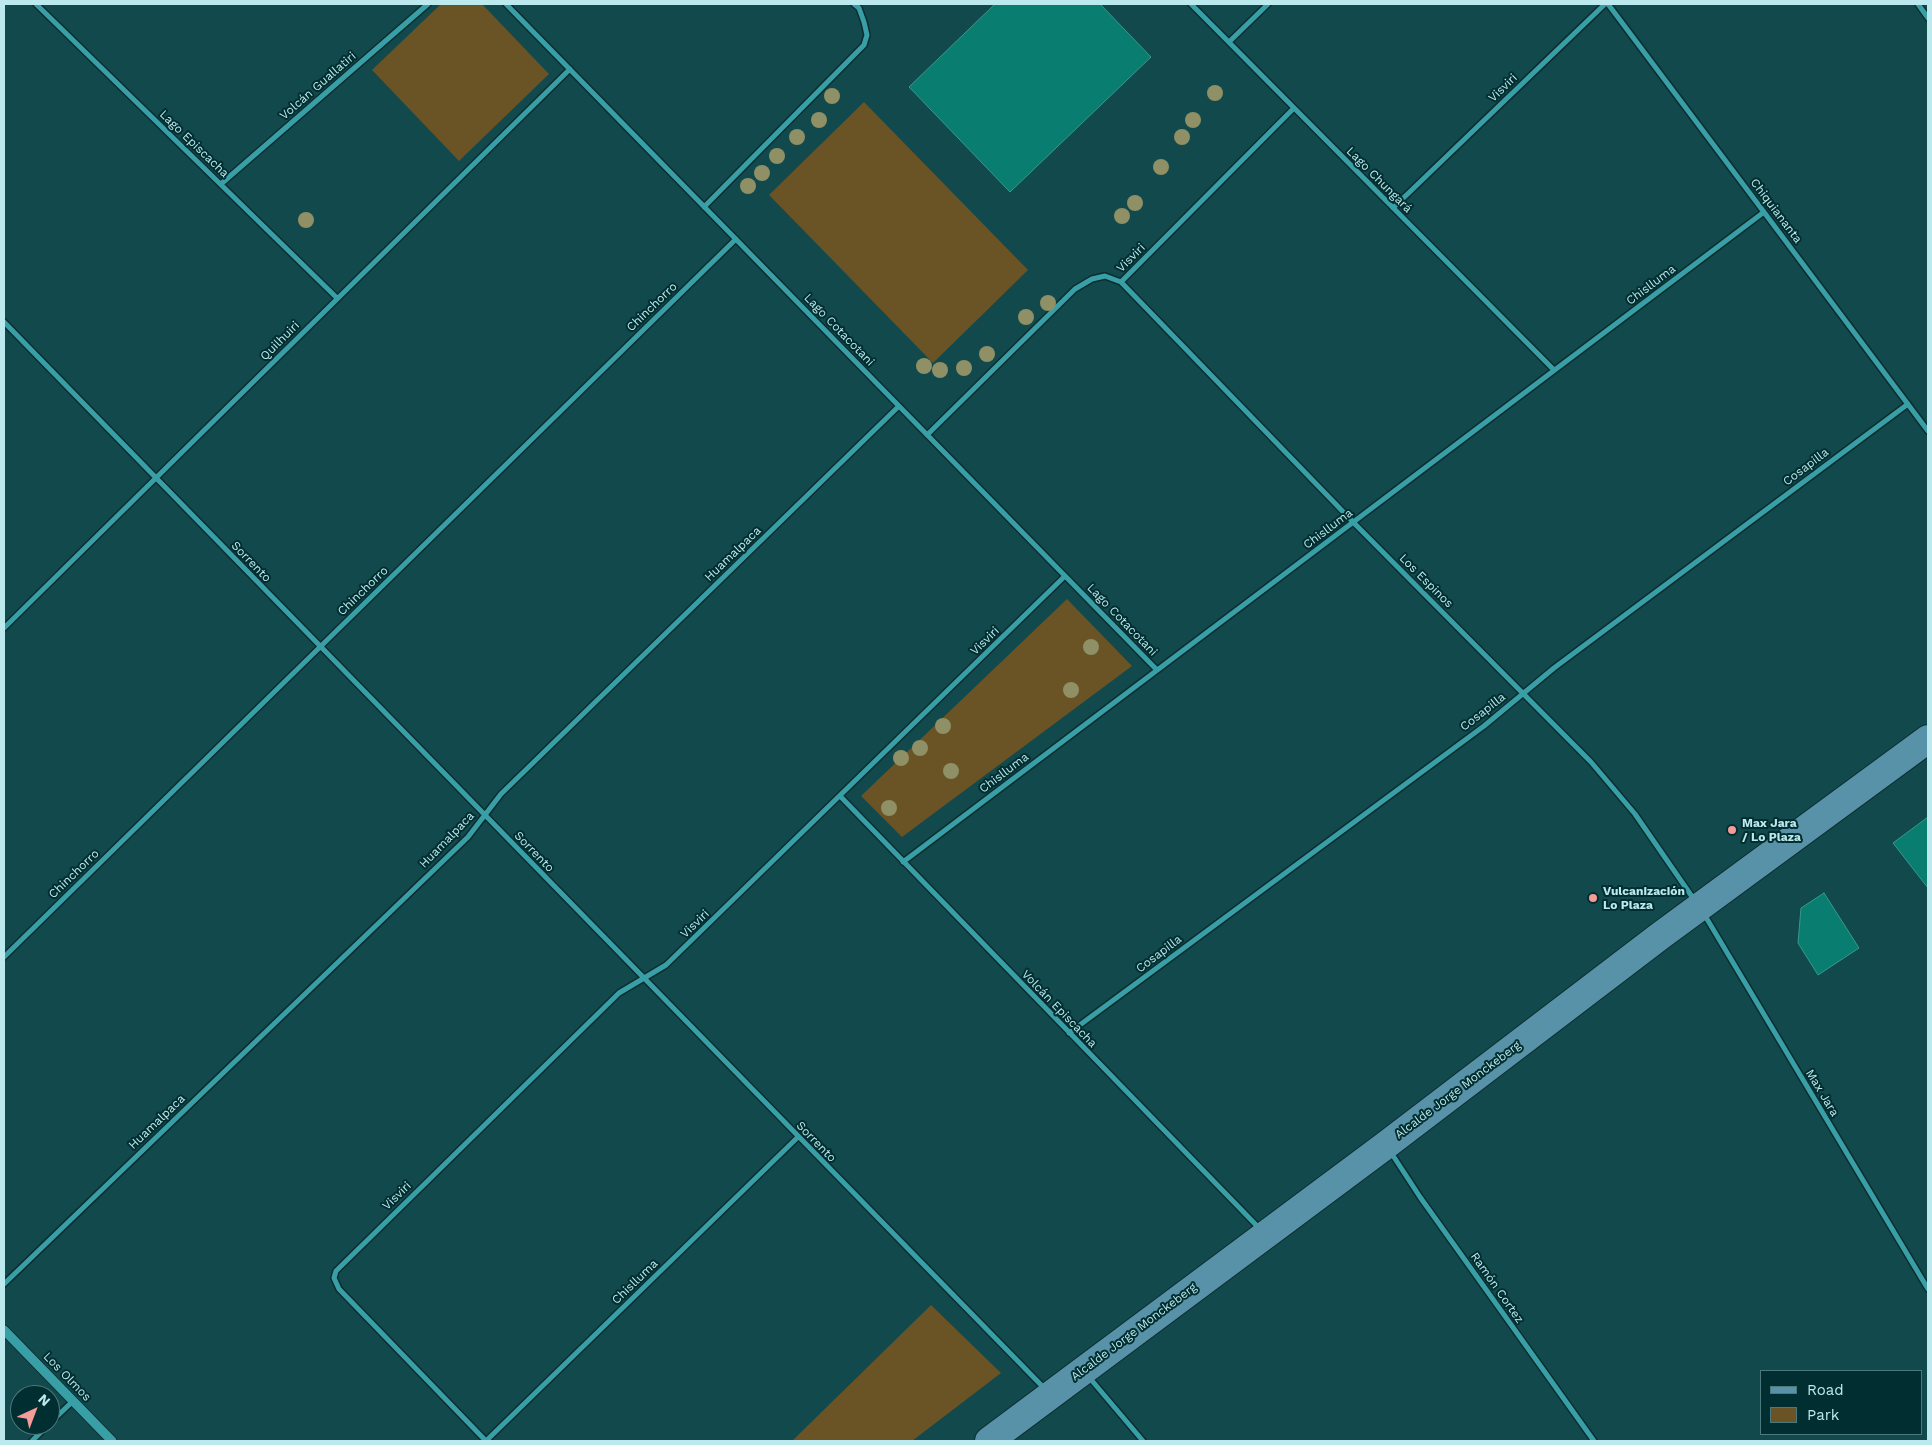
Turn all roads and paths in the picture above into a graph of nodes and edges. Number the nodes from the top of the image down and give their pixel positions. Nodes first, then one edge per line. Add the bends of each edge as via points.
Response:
1 (46, 4) edge
2 (428, 4) edge
3 (506, 4) edge
4 (854, 4) edge
5 (864, 4) edge
6 (1191, 4) edge
7 (1268, 4) edge
8 (1606, 4) edge
9 (1918, 4) edge
10 (38, 6) edge
11 (859, 8) junction
12 (1928, 18) edge
13 (1229, 42) junction
14 (570, 68) junction
15 (1294, 108) junction
16 (221, 184) junction
17 (704, 207) junction
18 (1393, 208) junction
19 (1764, 212) junction
20 (736, 239) junction
21 (1121, 282) junction
22 (337, 298) junction
23 (4, 322) edge
24 (1554, 370) junction
25 (1908, 404) junction
26 (899, 406) junction
27 (1928, 431) edge
28 (927, 435) junction
29 (156, 478) junction
30 (1353, 522) junction
31 (1065, 576) junction
32 (4, 628) edge
33 (320, 647) junction
34 (1157, 670) junction
35 (1523, 693) junction
36 (1928, 739) edge
37 (840, 796) junction
38 (485, 816) junction
39 (903, 862) junction
40 (1699, 907) junction
41 (4, 957) edge
42 (644, 978) junction
43 (1069, 1033) junction
44 (798, 1137) junction
45 (1386, 1145) junction
46 (1265, 1235) junction
47 (334, 1278) joint
48 (4, 1284) edge
49 (1928, 1289) edge
50 (4, 1330) edge
51 (1083, 1370) junction
52 (1051, 1394) junction
53 (73, 1401) junction
54 (60, 1413) edge
55 (112, 1441) edge
56 (486, 1441) edge
57 (989, 1441) edge
58 (1143, 1441) edge
59 (1594, 1441) edge

1 - 10 street
2 - 16 street, Volcán Guallatiri
3 - 14 street, Lago Cotacotani
4 - 11 street
5 - 11 street
6 - 13 street, Lago Chungará
7 - 13 street
8 - 18 street, Visviri
8 - 19 street, Chiquiananta
9 - 12 street
10 - 16 street, Lago Episcacha
11 - 17 street via 867,35 864,45
13 - 15 street, Lago Chungará
14 - 17 street, Lago Cotacotani
14 - 22 street, Quilhuiri
15 - 18 street, Lago Chungará
15 - 21 street, Visviri
16 - 22 street, Lago Episcacha
17 - 20 street, Lago Cotacotani
18 - 24 street, Lago Chungará
19 - 24 street, Chislluma
19 - 25 street, Chiquiananta
20 - 26 street, Lago Cotacotani
20 - 33 street, Chinchorro
21 - 28 street, Visviri via 1106,276 1092,279 1075,289
21 - 30 street, Los Espinos
22 - 29 street, Quilhuiri
23 - 29 street, Sorrento
24 - 30 street, Chislluma
25 - 27 street, Chiquiananta
25 - 35 street, Cosapilla
26 - 28 street, Lago Cotacotani
26 - 38 street, Huamalpaca via 501,794
28 - 31 street, Lago Cotacotani
29 - 32 street, Quilhuiri
29 - 33 street, Sorrento
30 - 34 street, Chislluma
30 - 35 street, Los Espinos
31 - 34 street, Lago Cotacotani
31 - 37 street, Visviri
33 - 38 street, Sorrento
33 - 41 street, Chinchorro
34 - 39 street, Chislluma
35 - 40 street, Los Espinos via 1613,786 1668,859
35 - 43 street, Cosapilla via 1484,726
36 - 40 main road, Alcalde Jorge Monckeberg
37 - 39 street, Volcán Episcacha
37 - 42 street, Visviri via 666,965
38 - 42 street, Sorrento
38 - 48 street, Huamalpaca via 468,837
39 - 43 street, Volcán Episcacha
40 - 45 main road, Alcalde Jorge Monckeberg
40 - 49 street, Max Jara
42 - 44 street, Sorrento
42 - 47 street, Visviri via 619,993 341,1266
43 - 46 street, Volcán Episcacha
44 - 52 street, Sorrento
44 - 56 street, Chislluma
45 - 46 main road, Alcalde Jorge Monckeberg
45 - 59 street, Ramón Cortez
46 - 51 main road, Alcalde Jorge Monckeberg
47 - 56 street, Chislluma via 339,1290
50 - 53 street, Los Olmos
51 - 52 main road, Alcalde Jorge Monckeberg
51 - 58 street
52 - 57 main road, Alcalde Jorge Monckeberg
53 - 54 street
53 - 55 street, Los Olmos

